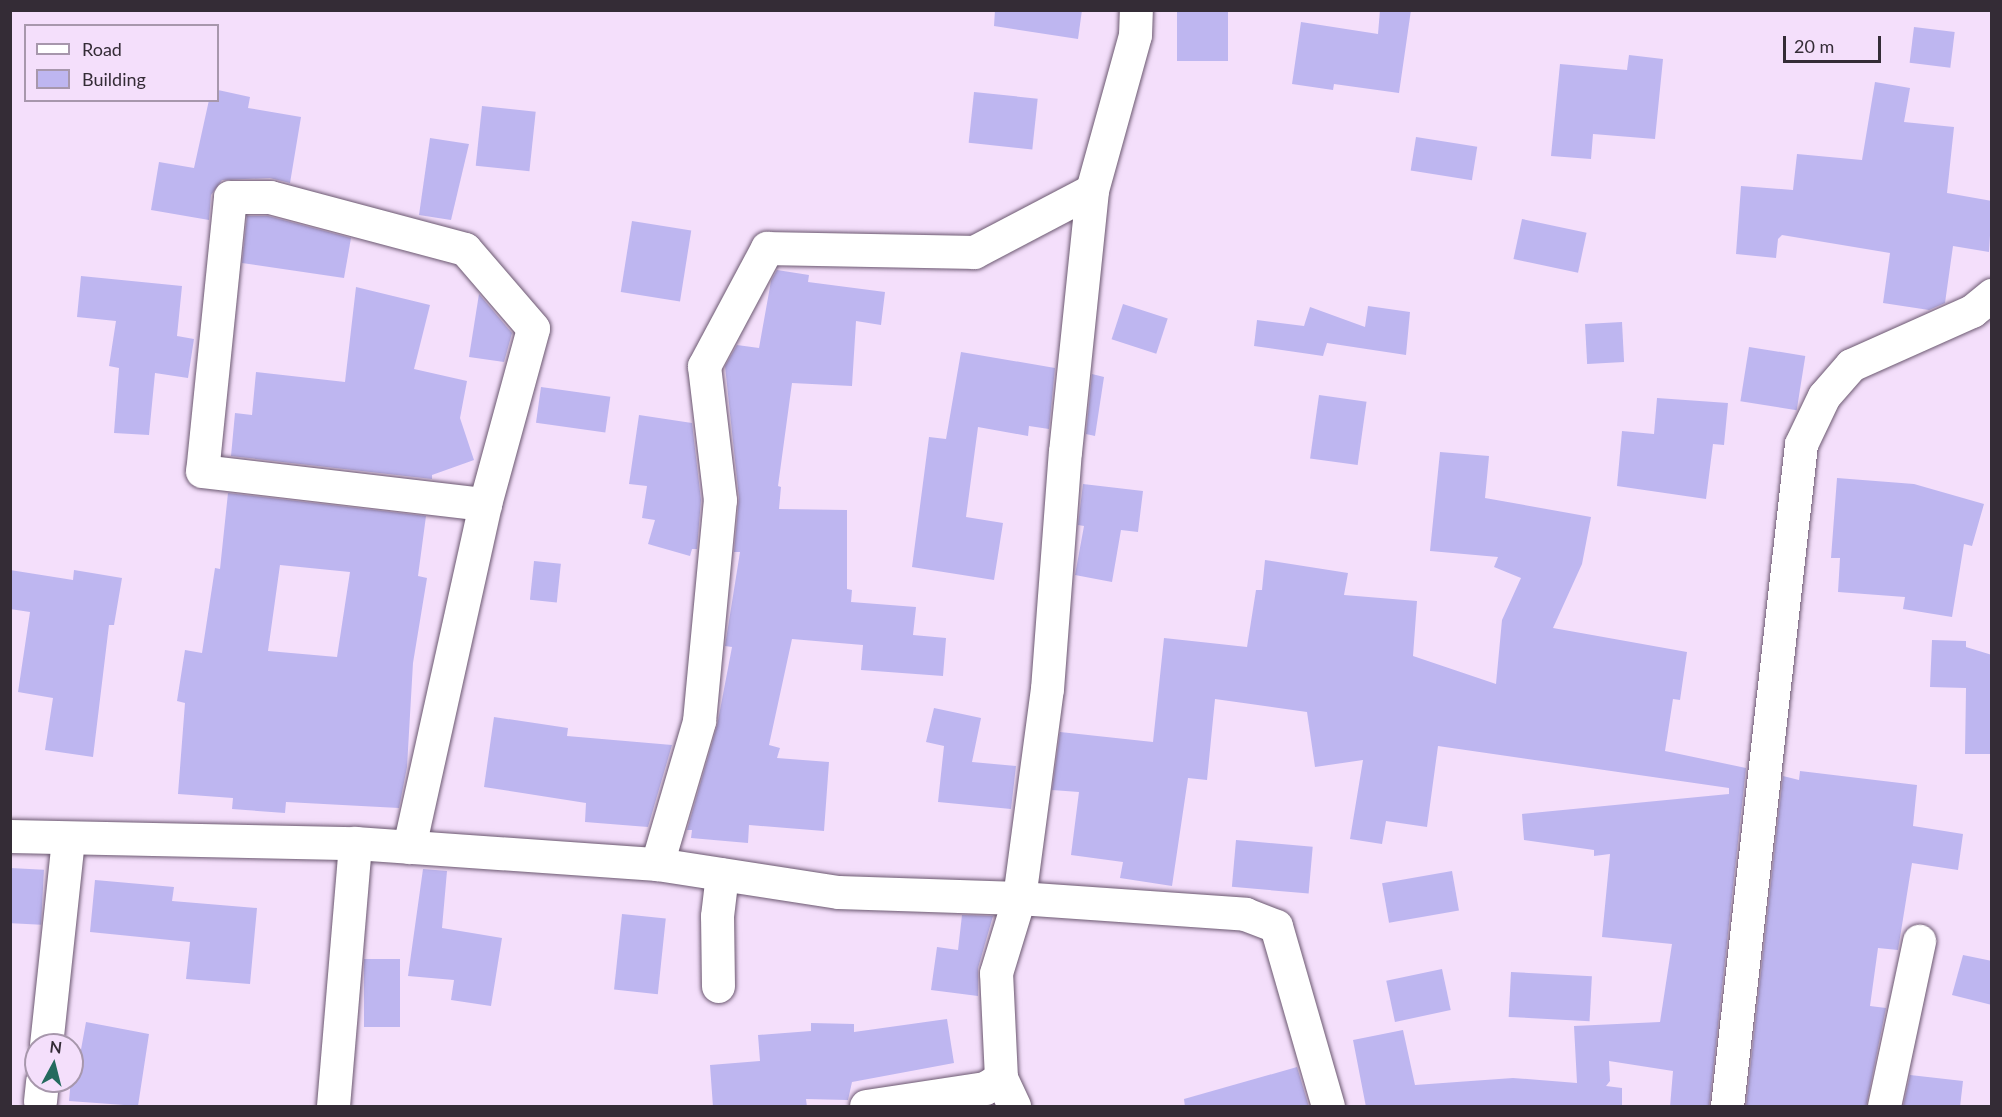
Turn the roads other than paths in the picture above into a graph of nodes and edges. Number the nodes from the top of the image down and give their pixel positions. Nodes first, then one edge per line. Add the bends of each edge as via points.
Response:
1 (1136, 10) edge
2 (1092, 190) junction
3 (1992, 295) edge
4 (485, 504) junction
5 (10, 836) edge
6 (68, 838) junction
7 (355, 843) junction
8 (409, 847) junction
9 (657, 864) junction
10 (722, 874) junction
11 (1019, 898) junction
12 (1919, 942) dead end
13 (718, 986) dead end
14 (47, 1033) edge
15 (1008, 1093) edge
16 (333, 1107) edge
17 (866, 1107) edge
18 (1328, 1107) edge
19 (1726, 1107) edge
20 (1884, 1107) edge

1 - 2 street via 1135,35
2 - 9 street via 974,252 767,248 704,366 719,512 699,721
2 - 11 street via 1065,452 1047,689
3 - 19 street via 1972,311 1851,364 1824,396 1801,444
4 - 4 street via 202,471 230,197 270,197 465,249 533,328
4 - 8 street
5 - 6 street
6 - 7 street
6 - 14 street
7 - 8 street
7 - 16 street
8 - 9 street
9 - 10 street
10 - 11 street via 838,892
10 - 13 street via 717,916
11 - 15 street via 996,973
11 - 18 street via 1245,914 1276,926
12 - 20 street
15 - 17 street via 985,1089

